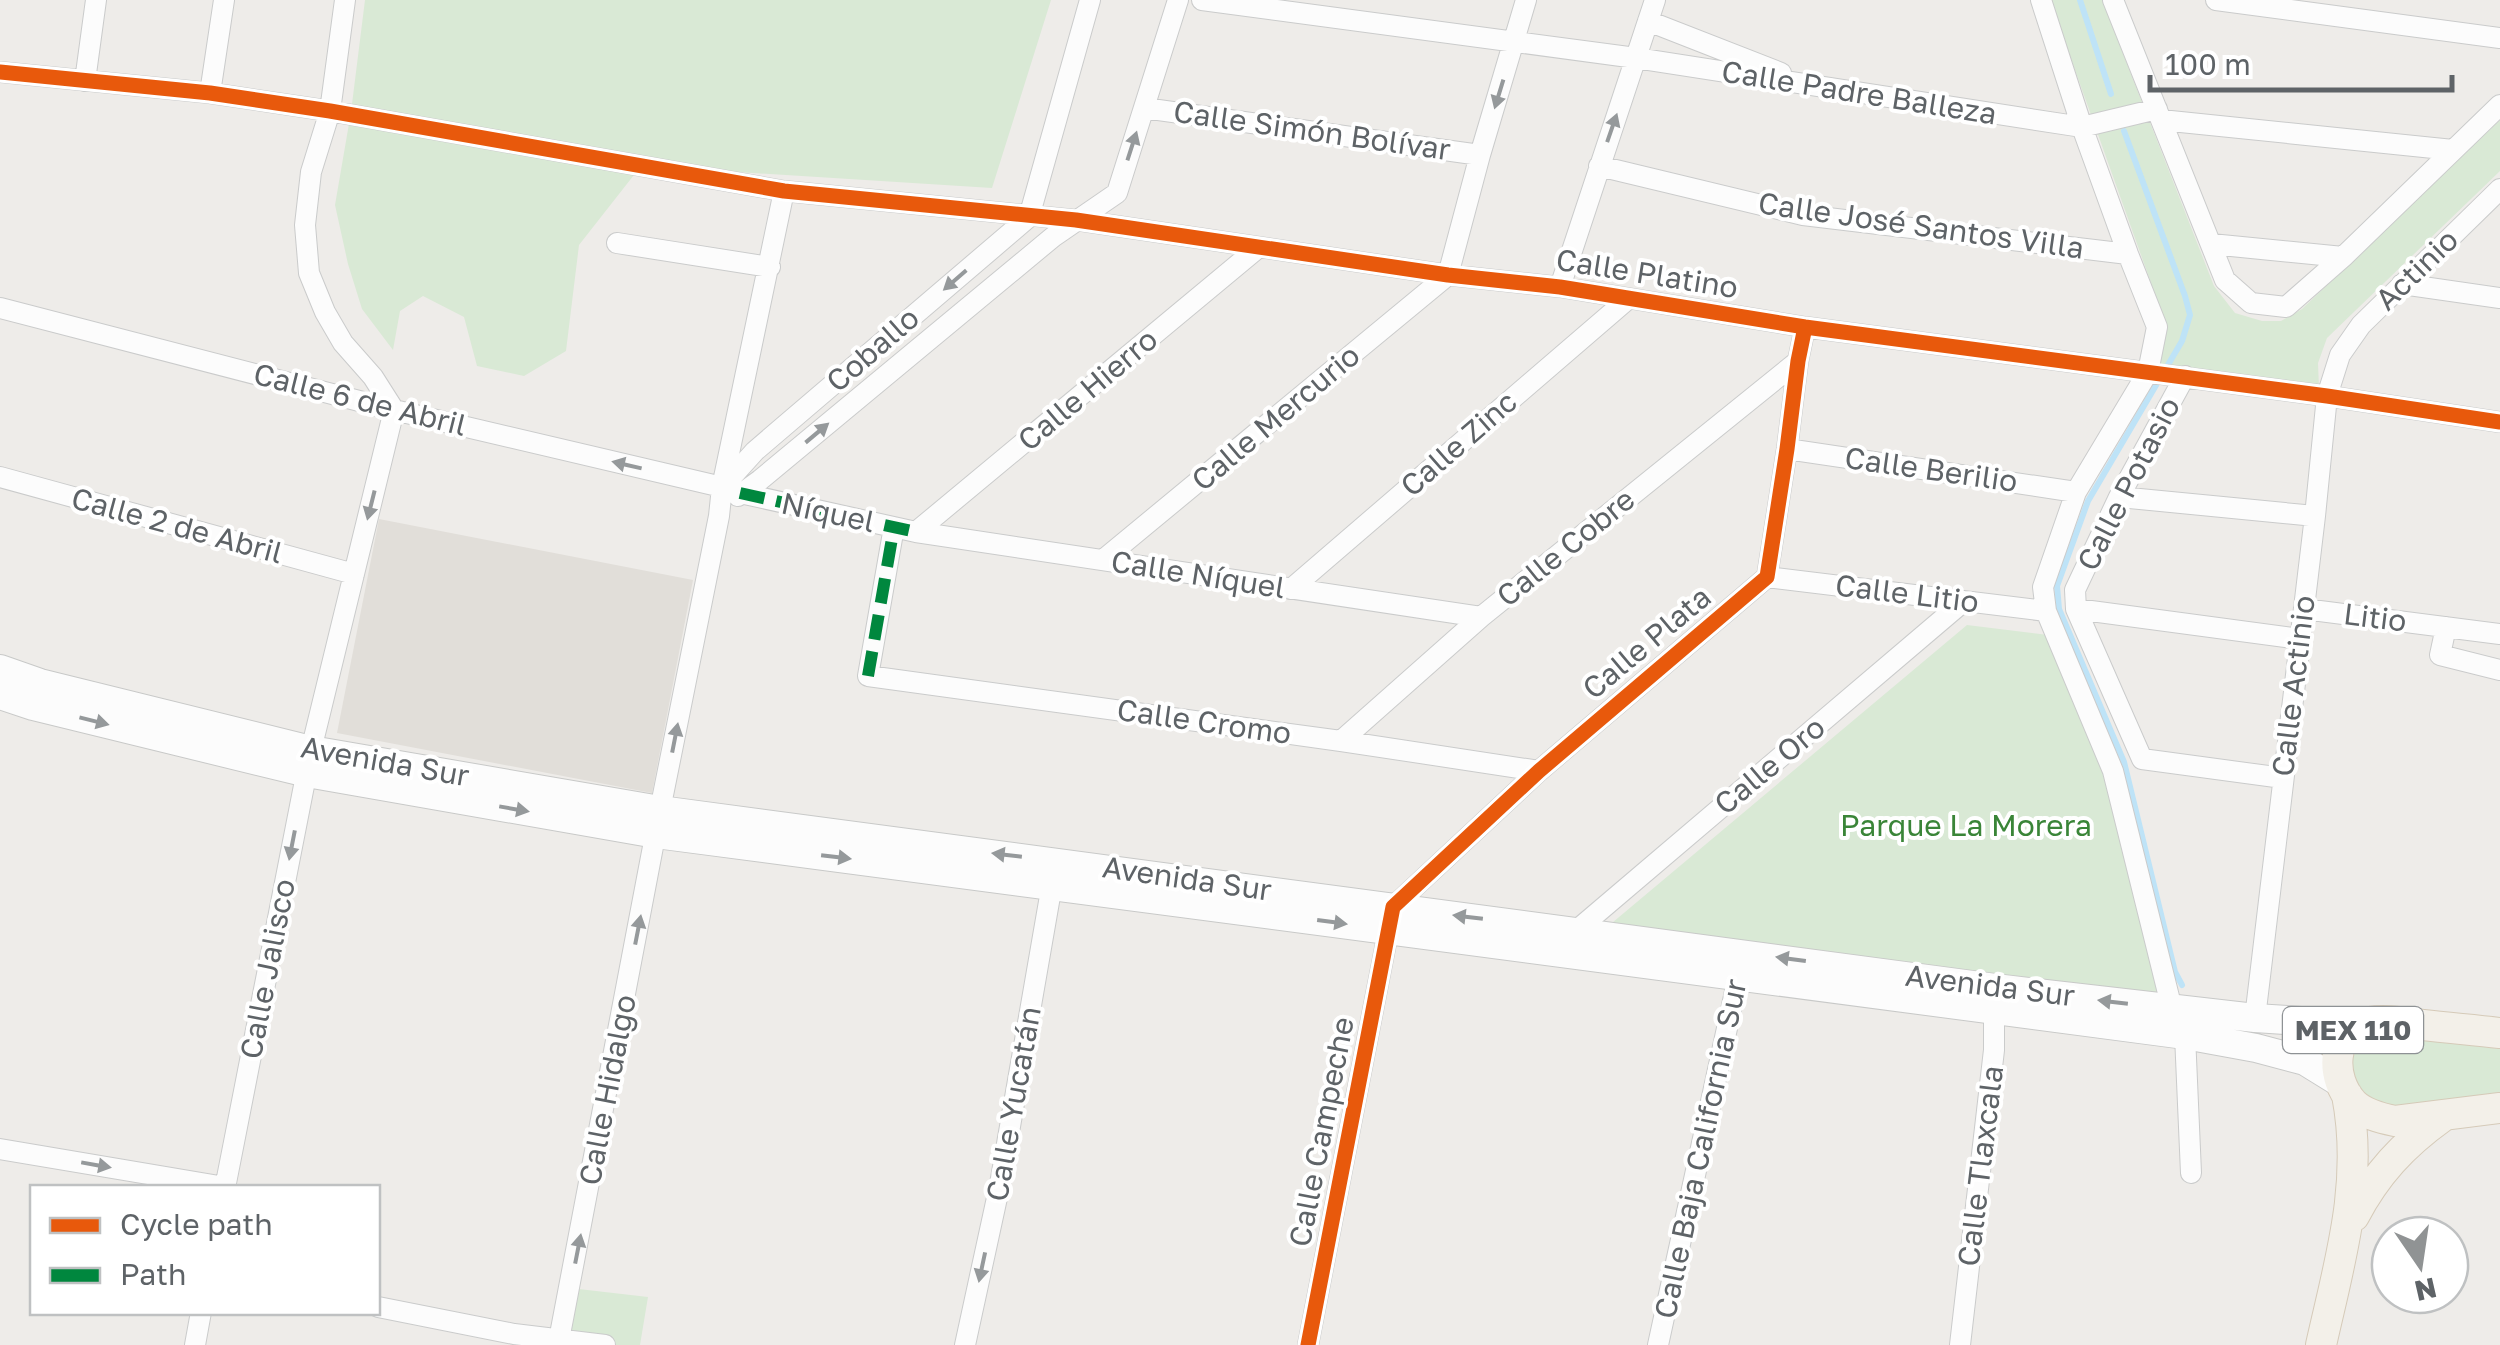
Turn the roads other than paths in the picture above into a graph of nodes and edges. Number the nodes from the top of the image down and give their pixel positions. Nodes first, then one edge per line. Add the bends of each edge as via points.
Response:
1 (96, 0) edge
2 (224, 0) edge
3 (345, 0) edge
4 (1090, 0) edge
5 (1178, 0) edge
6 (1202, 0) edge
7 (1526, 0) edge
8 (1655, 0) edge
9 (2020, 0) edge
10 (2113, 0) edge
11 (2216, 0) edge
12 (2042, 2) edge
13 (1648, 21) junction
14 (2500, 38) edge
15 (1515, 42) junction
16 (1636, 58) junction
17 (0, 72) edge
18 (85, 81) junction
19 (1821, 88) junction
20 (210, 94) junction
21 (2500, 105) edge
22 (1144, 108) junction
23 (330, 111) junction
24 (2159, 114) junction
25 (2082, 127) junction
26 (2453, 150) junction
27 (1480, 154) junction
28 (1599, 166) junction
29 (2500, 189) edge
30 (784, 191) junction
31 (1029, 217) junction
32 (1076, 220) junction
33 (617, 243) dead end
34 (2210, 244) junction
35 (1259, 247) junction
36 (2128, 254) junction
37 (2344, 257) junction
38 (770, 266) junction
39 (1448, 275) junction
40 (2402, 284) junction
41 (1560, 287) junction
42 (1628, 298) junction
43 (2500, 298) edge
44 (0, 308) edge
45 (1805, 327) junction
46 (2340, 355) joint
47 (1798, 361) junction
48 (2166, 374) junction
49 (2327, 396) junction
50 (394, 410) junction
51 (2500, 422) edge
52 (734, 434) junction
53 (1787, 449) junction
54 (755, 451) junction
55 (0, 477) edge
56 (731, 490) junction
57 (2076, 492) junction
58 (2119, 497) junction
59 (2315, 516) junction
60 (894, 527) junction
61 (916, 532) junction
62 (1103, 560) junction
63 (354, 574) junction
64 (1767, 577) junction
65 (1291, 589) junction
66 (1964, 601) junction
67 (2076, 608) junction
68 (2304, 609) junction
69 (2046, 611) junction
70 (1481, 617) junction
71 (2446, 628) junction
72 (2500, 634) edge
73 (2300, 639) junction
74 (0, 670) edge
75 (2500, 670) edge
76 (0, 695) edge
77 (1341, 741) junction
78 (309, 762) junction
79 (1539, 771) junction
80 (2283, 778) junction
81 (658, 822) junction
82 (1054, 873) junction
83 (1391, 918) junction
84 (1576, 930) junction
85 (1740, 964) junction
86 (1994, 999) junction
87 (2172, 1009) junction
88 (2254, 1018) junction
89 (2384, 1020) junction
90 (2204, 1030) junction
91 (2500, 1033) edge
92 (2343, 1089) junction
93 (2500, 1108) edge
94 (2445, 1115) junction
95 (0, 1148) edge
96 (2192, 1172) dead end
97 (213, 1185) edge
98 (225, 1185) edge
99 (2343, 1247) junction
100 (380, 1306) edge
101 (200, 1315) edge
102 (559, 1342) edge
103 (195, 1345) edge
104 (605, 1345) edge
105 (965, 1345) edge
106 (1308, 1345) edge
107 (1658, 1345) edge
108 (1960, 1345) edge
109 (2321, 1345) edge

1 - 18 street
2 - 20 street
3 - 23 street
4 - 31 street
5 - 22 street, Coballo
6 - 15 street, Calle Padre Balleza
7 - 15 street
8 - 13 street
9 - 12 street
10 - 24 street
11 - 14 street
12 - 25 street
13 - 16 street
13 - 19 street
15 - 16 street, Calle Padre Balleza
15 -> 27 street
16 - 19 street, Calle Padre Balleza
28 -> 16 street
17 - 18 street, Calle Platino
18 - 20 street, Calle Platino
19 - 25 street, Calle Padre Balleza
20 - 23 street, Calle Platino
21 - 26 street
22 - 27 street, Calle Simón Bolívar
32 -> 22 street, Coballo via 1117,193
23 - 30 street, Calle Platino
23 - 50 street via 311,172 309,273 342,343
24 - 25 street
24 - 26 street
24 - 34 street
25 - 36 street
26 - 37 street
27 - 39 street
28 - 36 street, Calle José Santos Villa via 1803,216
28 - 41 street
29 - 40 street, Actinio
30 - 31 street, Calle Platino
30 - 38 street, Calle Hidalgo
31 - 32 street, Calle Platino
31 -> 54 street, Coballo
32 - 35 street, Calle Platino
56 -> 32 street, Coballo via 760,480
33 - 38 street
34 - 37 street
34 - 37 street via 2225,280 2251,303 2286,306
35 - 39 street, Calle Platino
35 - 61 street, Calle Hierro
36 - 48 street via 2157,327
38 - 52 street, Calle Hidalgo
39 - 41 street, Calle Platino
39 - 62 street, Calle Mercurio
40 - 43 street
40 - 46 street, Actinio
41 - 42 street, Calle Platino
42 - 45 street, Calle Platino
42 - 65 street, Calle Zinc
44 - 50 street, Calle 6 de Abril
45 - 47 street
45 - 48 street, Calle Platino
46 - 49 street, Calle Actinio
47 - 53 street
47 - 70 street, Calle Cobre
48 - 49 street, Calle Platino
48 - 57 street
48 - 58 street, Calle Potasio
49 - 51 street, Calle Platino
49 - 59 street, Calle Actinio
56 -> 50 street, Calle 6 de Abril
50 -> 63 street, Calle Jalisco
52 - 54 street
52 - 56 street, Calle Hidalgo
53 - 57 street, Calle Berilio
53 - 64 street
54 - 56 street, Coballo
55 - 63 street, Calle 2 de Abril
56 - 60 street, Níquel
81 -> 56 street, Calle Hidalgo via 719,516
57 - 69 street via 2042,587
58 - 59 street
58 - 67 street, Calle Potasio via 2075,590
59 - 68 street, Calle Actinio
60 - 61 street, Níquel
60 - 77 street, Calle Cromo via 868,676
61 - 62 street, Calle Níquel
62 - 65 street, Calle Níquel
63 - 78 street, Calle Jalisco
64 - 66 street, Calle Litio
64 - 79 street, Calle Plata
65 - 70 street, Calle Níquel
66 - 69 street, Calle Litio
66 - 84 street, Calle Oro
67 - 73 street
67 - 80 street, Calle Potasio via 2142,759
68 - 71 street, Litio
68 - 73 street, Calle Actinio
69 - 87 street via 2114,770
70 - 77 street, Calle Cobre
71 - 72 street, Litio
71 - 75 street, Litio via 2440,655
73 - 80 street, Calle Actinio
74 - 78 main road, Avenida Sur
76 -> 78 main road, Avenida Sur
77 - 79 street, Calle Cromo
78 - 81 main road, Avenida Sur
78 -> 98 street, Calle Jalisco
79 - 83 street, Calle Plata
80 - 88 street, Calle Actinio
81 - 82 main road, Avenida Sur
102 -> 81 street, Calle Hidalgo
82 - 83 main road, Avenida Sur
82 -> 105 street, Calle Yucatán
84 -> 83 main road, Avenida Sur
83 - 85 main road, Avenida Sur
83 - 106 street, Calle Campeche
84 - 85 main road, Avenida Sur
85 - 86 main road, Avenida Sur
85 - 107 street, Calle Baja California Sur
87 -> 86 main road, Avenida Sur
86 - 90 main road, Avenida Sur
86 - 108 street, Calle Tlaxcala
87 - 90 main road, Avenida Sur
88 - 89 main road, Avenida Sur
88 - 90 main road, Avenida Sur
89 - 91 main road, MEX 110
89 - 92 main road, MEX 110 via 2365,1023 2340,1046 2336,1062
90 - 92 main road, Avenida Sur via 2306,1061
90 - 96 street
92 - 94 main road, MEX 110 via 2362,1110 2395,1121
92 - 99 main road, MEX 110 via 2354,1183
93 - 94 main road, MEX 110
94 - 99 main road, MEX 110 via 2402,1149 2368,1191
95 -> 97 street
99 - 109 main road, MEX 110
100 - 102 street
101 - 103 street
102 - 104 street

